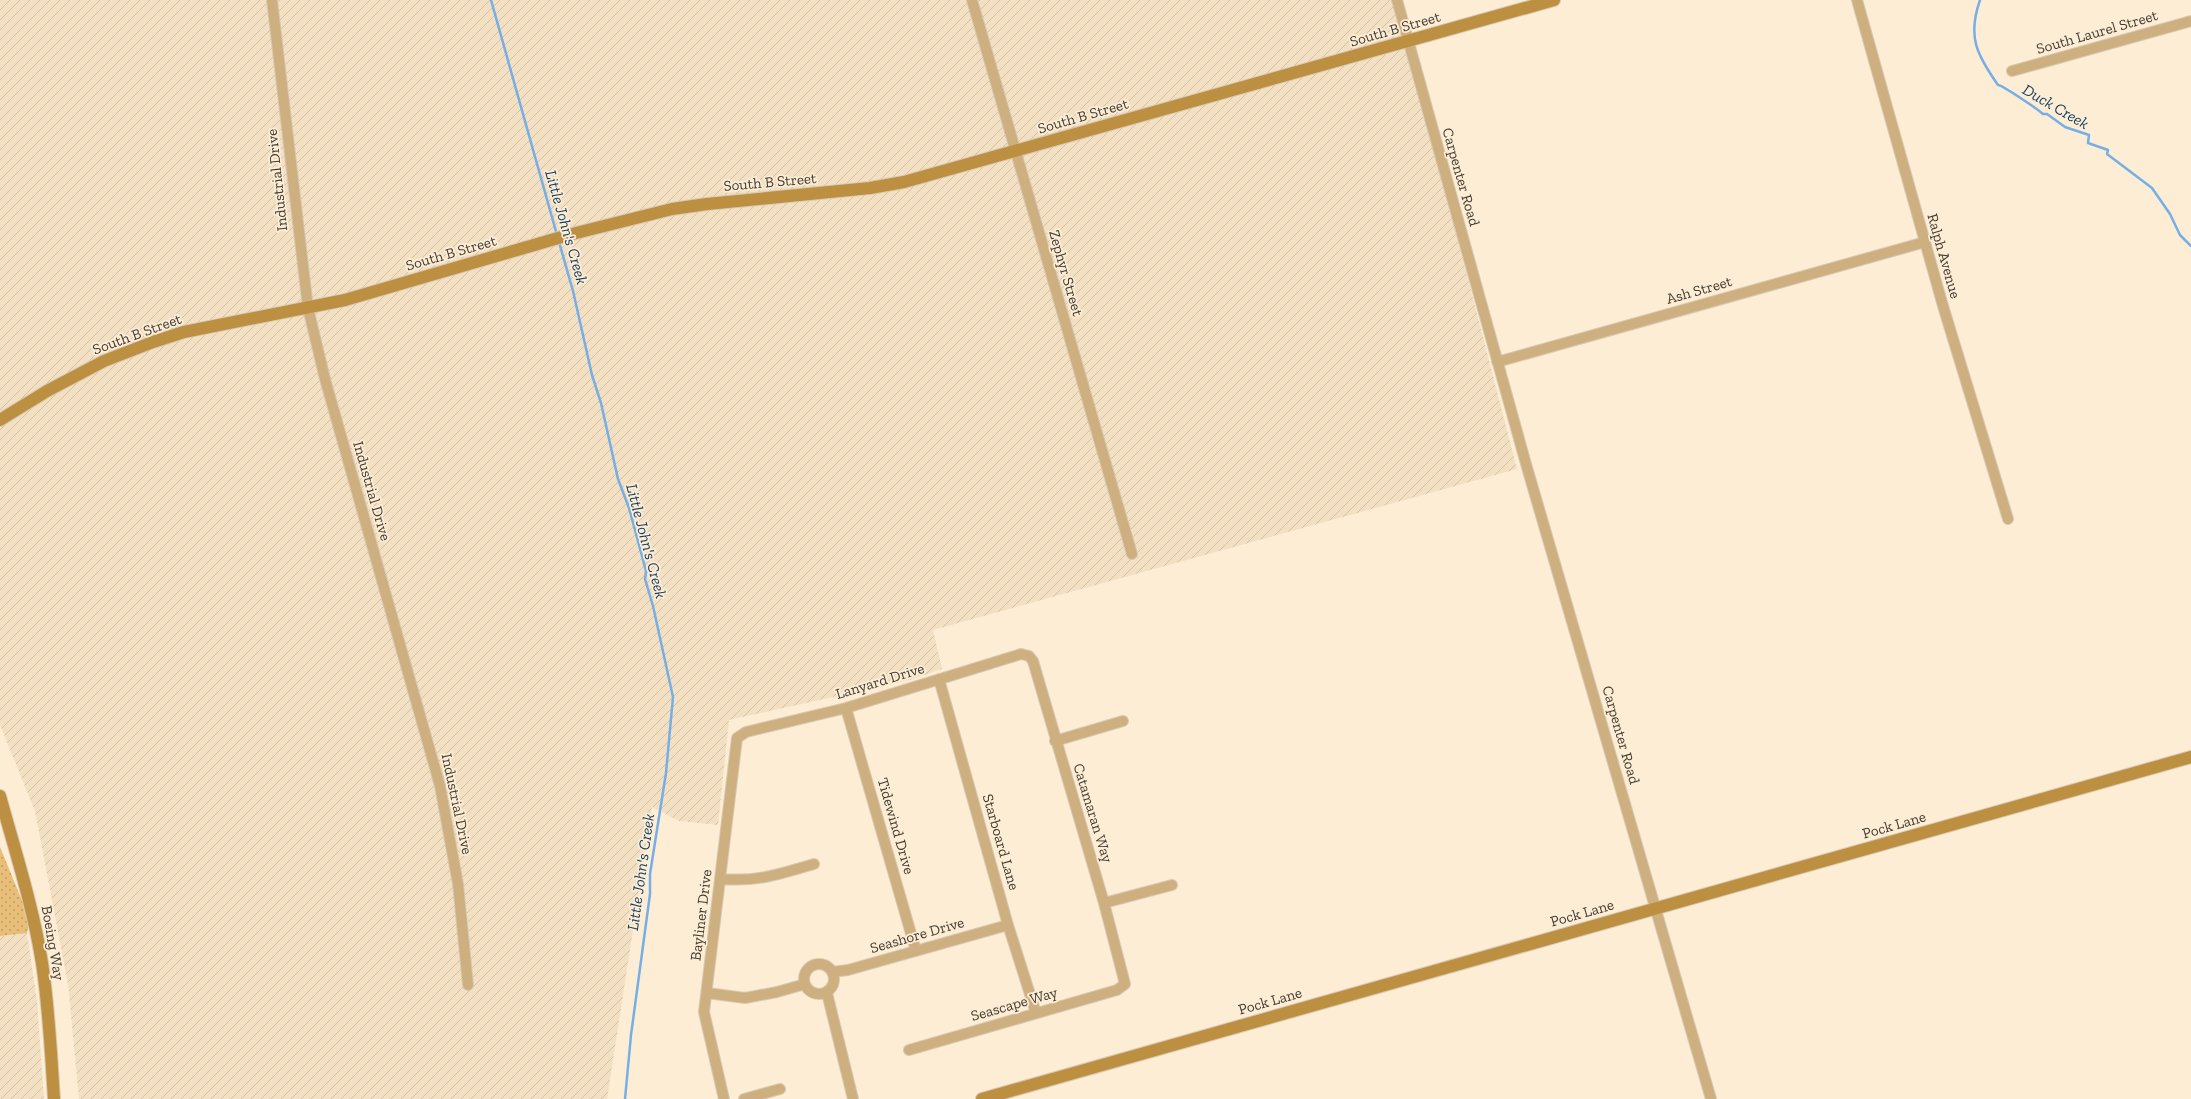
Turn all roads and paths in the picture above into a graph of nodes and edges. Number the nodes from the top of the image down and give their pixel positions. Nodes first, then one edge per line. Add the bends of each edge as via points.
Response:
1 (272, 0) edge
2 (972, 0) edge
3 (1396, 0) edge
4 (1554, 0) edge
5 (1857, 0) edge
6 (2191, 21) edge
7 (1408, 42) junction
8 (2012, 71) dead end
9 (1016, 152) junction
10 (1925, 242) junction
11 (308, 308) junction
12 (1497, 362) junction
13 (0, 420) edge
14 (2008, 519) dead end
15 (1132, 554) dead end
16 (1026, 655) joint
17 (939, 679) junction
18 (846, 708) junction
19 (1124, 721) dead end
20 (741, 734) joint
21 (1055, 740) junction
22 (2191, 757) edge
23 (0, 796) edge
24 (814, 864) dead end
25 (721, 879) junction
26 (1172, 885) dead end
27 (1104, 903) junction
28 (1656, 908) junction
29 (1008, 925) junction
30 (916, 952) junction
31 (832, 972) junction
32 (804, 984) junction
33 (1125, 984) joint
34 (468, 985) dead end
35 (706, 993) junction
36 (827, 993) junction
37 (1036, 1013) junction
38 (909, 1050) dead end
39 (780, 1089) dead end
40 (54, 1099) edge
41 (724, 1099) edge
42 (744, 1099) edge
43 (853, 1099) edge
44 (982, 1099) edge
45 (1711, 1099) edge

1 - 11 street, Industrial Drive
2 - 9 street, Zephyr Street
3 - 7 street, Carpenter Road
4 - 7 street, South B Street
5 - 10 street, Ralph Avenue
6 - 8 street, South Laurel Street
7 - 9 street, South B Street
7 - 12 street, Carpenter Road
9 - 11 street, South B Street via 904,182 870,188 707,204 672,210 572,234 359,296
9 - 15 street, Zephyr Street
10 - 12 street, Ash Street
10 - 14 street, Ralph Avenue
11 - 13 street, South B Street via 217,324 153,342 74,376
11 - 34 street, Industrial Drive via 324,379 440,786 458,884
12 - 28 street, Carpenter Road
16 - 17 street, Lanyard Drive via 1021,654
16 - 21 street, Catamaran Way via 1033,661
17 - 18 street, Lanyard Drive
17 - 29 street, Starboard Lane
18 - 20 street, Lanyard Drive
18 - 30 street, Tidewind Drive
19 - 21 street
20 - 25 street, Bayliner Drive via 736,743
21 - 27 street, Catamaran Way
22 - 28 street, Pock Lane
23 - 40 street, Boeing Way via 30,904 41,958
24 - 25 street via 764,879
25 - 35 street, Bayliner Drive
26 - 27 street
27 - 33 street, Catamaran Way
28 - 44 street, Pock Lane
28 - 45 street, Carpenter Road
29 - 30 street, Seashore Drive
29 - 37 street, Starboard Lane
30 - 31 street, Seashore Drive
31 - 32 street via 826,966 811,966 806,971
31 - 36 street via 832,987
32 - 35 street via 745,998
32 - 36 street via 810,992 820,995
33 - 37 street, Seascape Way via 1117,990
35 - 41 street, Bayliner Drive via 705,1022
36 - 43 street
37 - 38 street, Seascape Way
39 - 42 street

